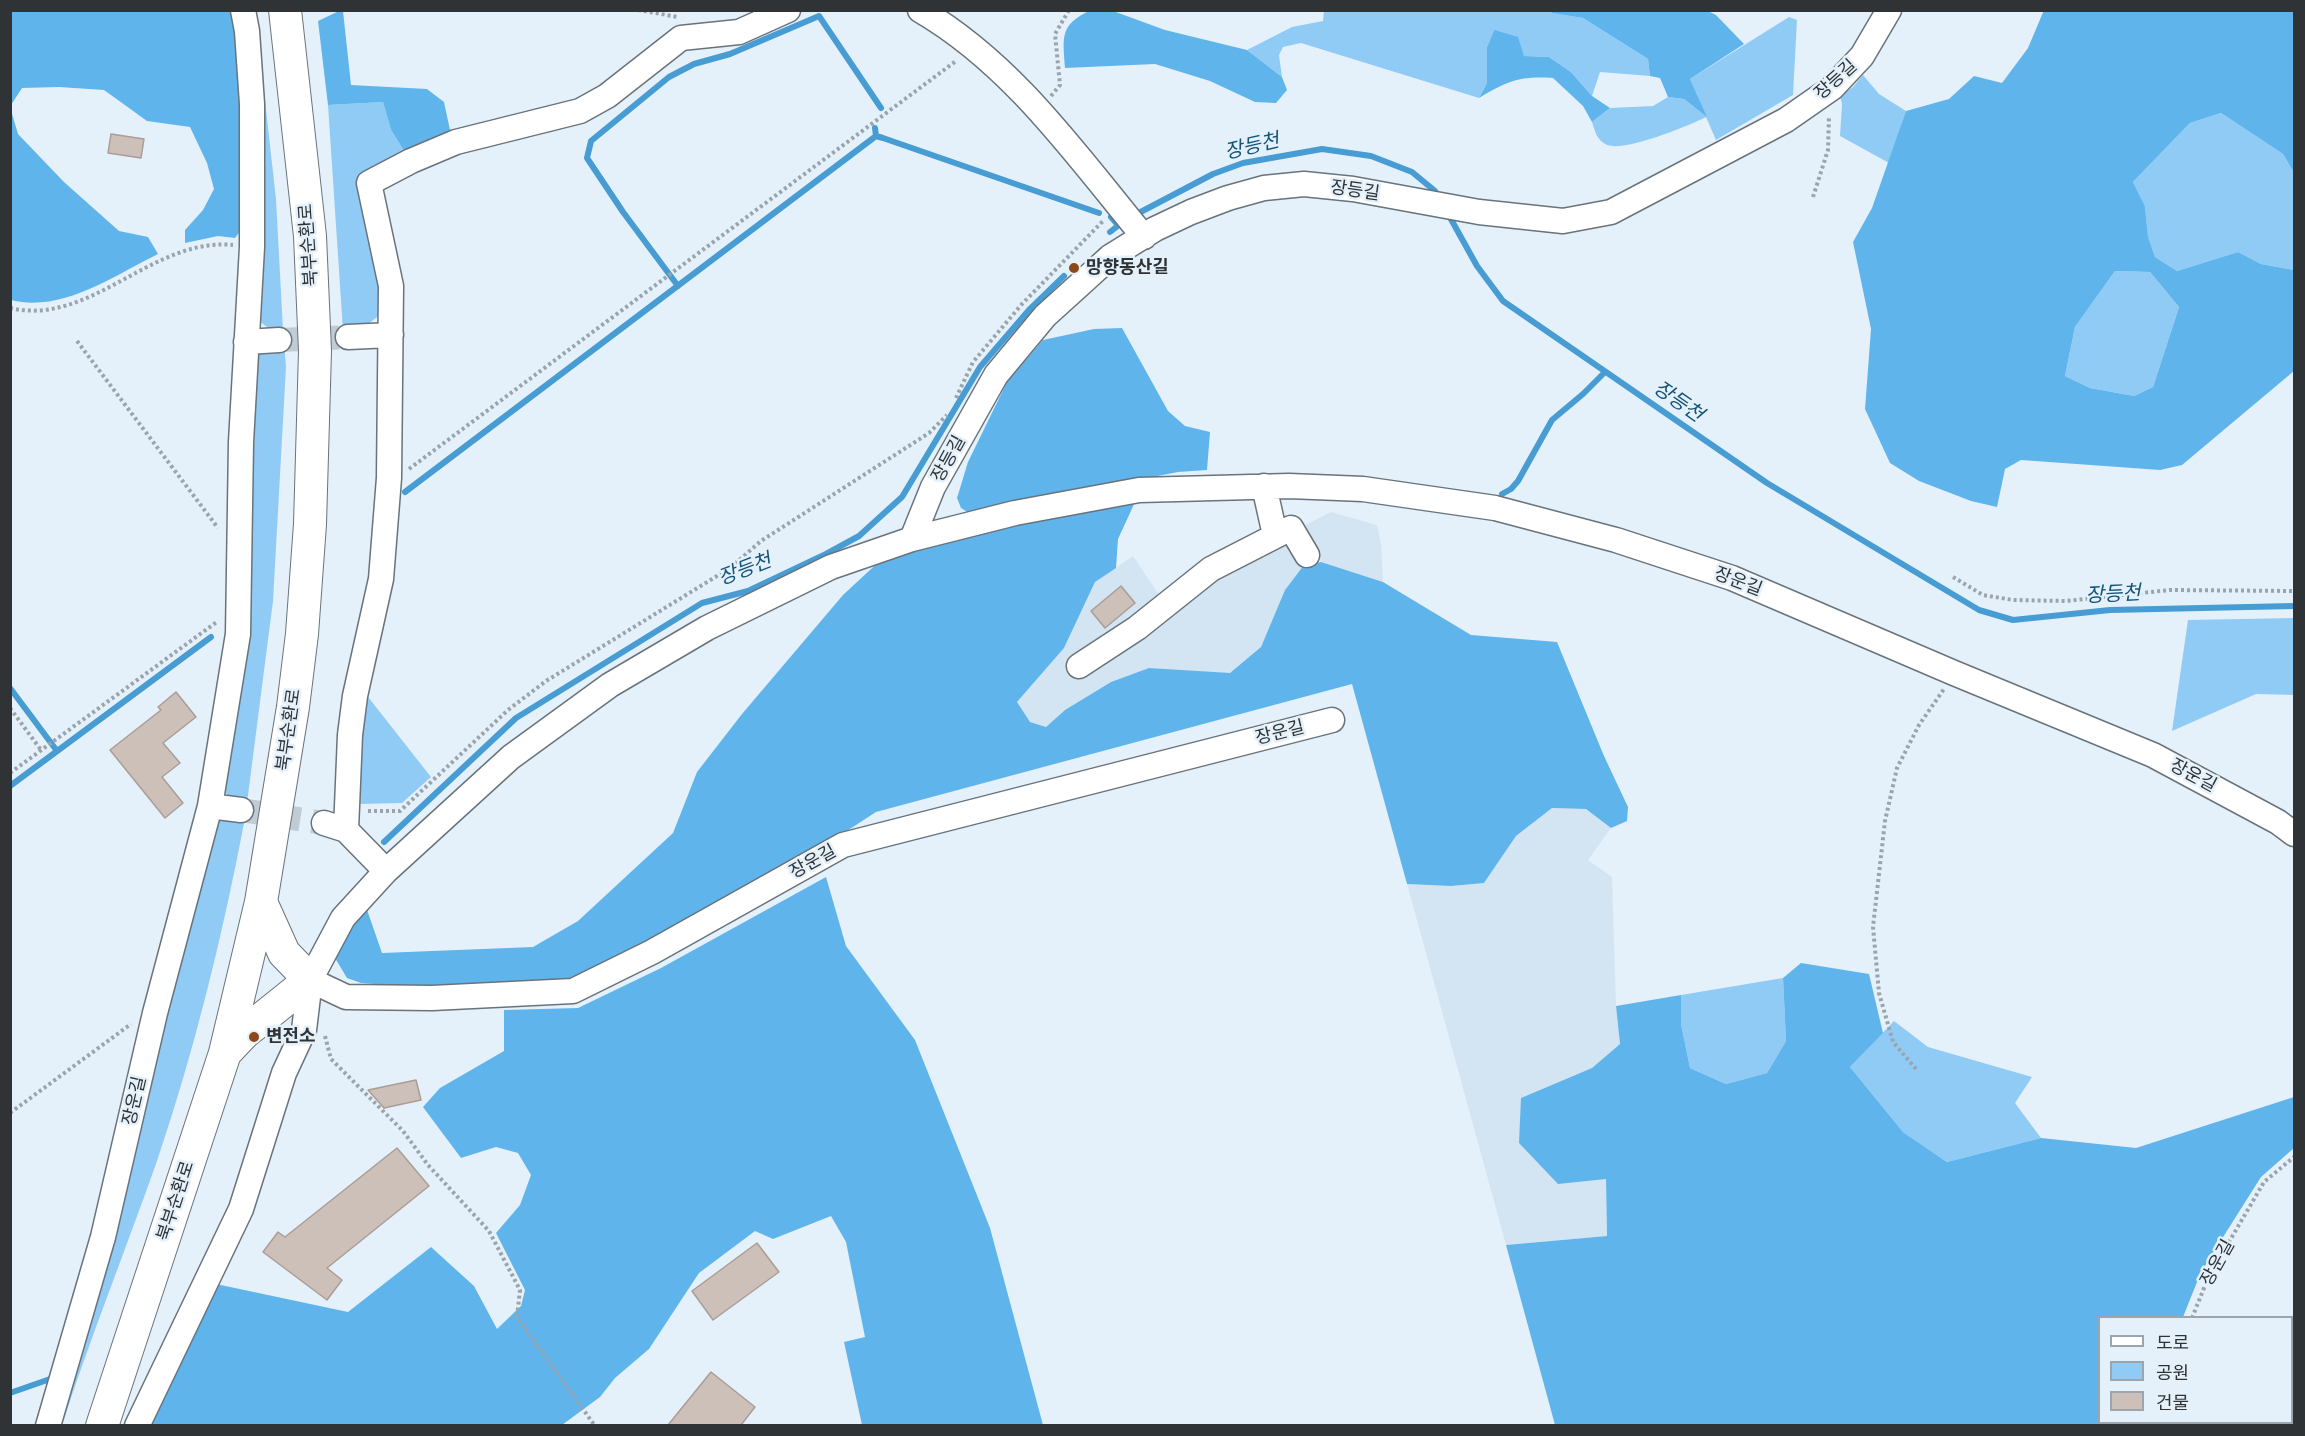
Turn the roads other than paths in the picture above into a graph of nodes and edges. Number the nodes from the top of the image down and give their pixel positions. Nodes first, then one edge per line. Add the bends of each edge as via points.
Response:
1 (243, 10) edge
2 (285, 10) edge
3 (788, 10) edge
4 (920, 10) edge
5 (1889, 10) edge
6 (1129, 218) junction
7 (391, 335) junction
8 (348, 337) tunnel mouth
9 (279, 340) tunnel mouth
10 (246, 342) junction
11 (1264, 486) junction
12 (1275, 535) junction
13 (912, 539) junction
14 (1307, 555) dead end
15 (1079, 666) dead end
16 (1332, 720) dead end
17 (210, 806) junction
18 (241, 810) tunnel mouth
19 (2295, 834) edge
20 (386, 871) junction
21 (261, 902) junction
22 (310, 980) junction
23 (225, 1053) junction
24 (48, 1425) edge
25 (102, 1425) edge
26 (137, 1425) edge

1 - 10 street, 장운길 via 252,104 252,247
2 - 21 main road, 북부순환로 via 310,236 315,351 302,634
3 - 7 street via 739,32 681,38 607,96 580,111 456,142 369,183 391,286
4 - 6 street via 950,28 1040,110
5 - 6 street, 장등길 via 1862,56 1821,96 1786,120 1611,212 1563,221 1304,184 1264,188 1191,212
6 - 13 street, 장등길 via 1110,257 1045,316 996,375 933,487
7 - 8 street
7 - 20 street via 389,478 381,579 354,696 335,826
9 - 10 street
10 - 17 street, 장운길 via 238,634
11 - 12 street
11 - 13 street, 장운길 via 1139,490 1015,513
11 - 19 street, 장운길 via 1363,489 1495,508 1594,534 1732,578 2153,755
12 - 14 street via 1291,528
12 - 15 street via 1211,569 1137,628
13 - 20 street, 장운길 via 831,567 707,628 610,685 511,757
16 - 22 street, 장운길 via 843,845 652,952 573,991 432,999 346,997
17 - 18 street
17 - 24 street, 장운길 via 155,1013 103,1237
20 - 22 street, 장운길 via 343,918
21 - 22 main road via 284,953
21 - 23 main road, 북부순환로
22 - 23 main road
22 - 26 street, 장운길 via 304,1030 284,1073 241,1209
23 - 25 main road, 북부순환로

